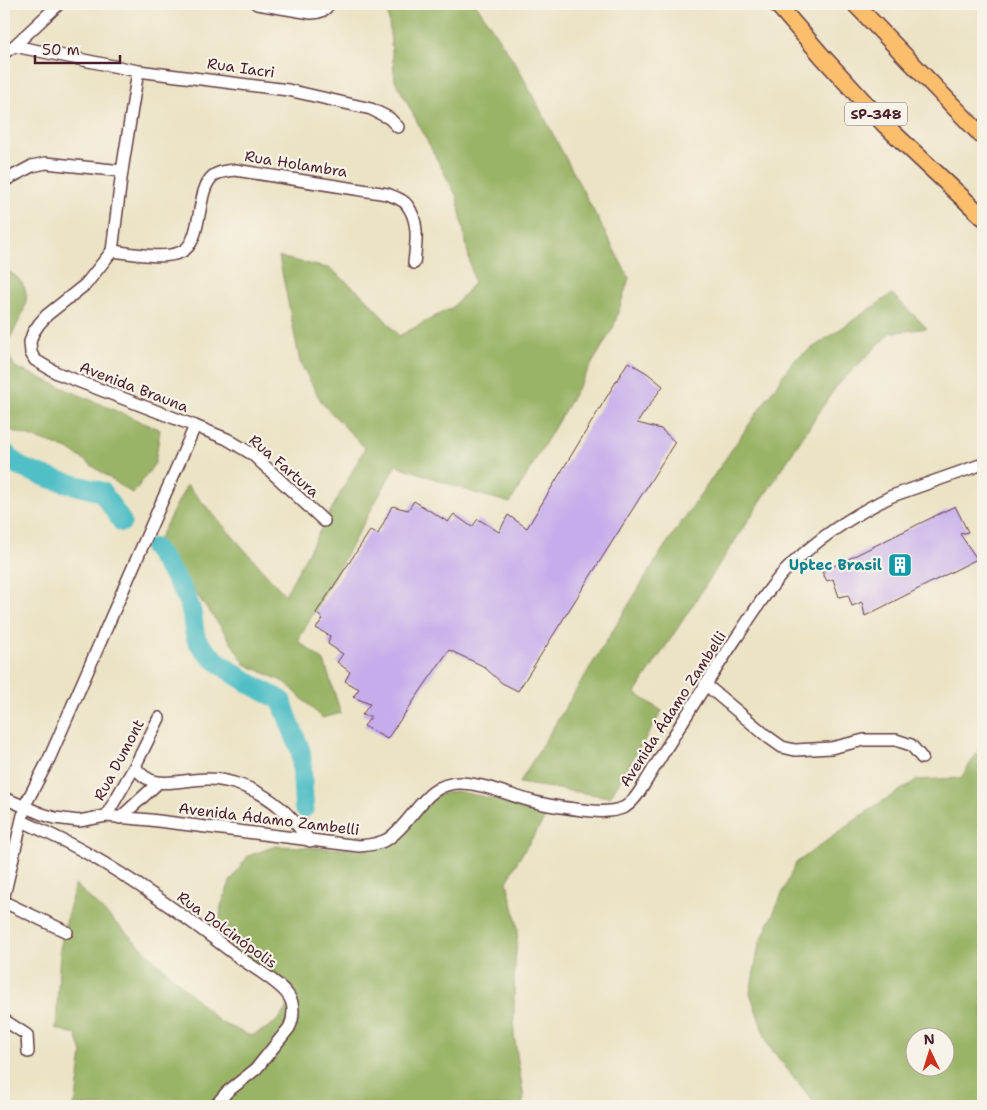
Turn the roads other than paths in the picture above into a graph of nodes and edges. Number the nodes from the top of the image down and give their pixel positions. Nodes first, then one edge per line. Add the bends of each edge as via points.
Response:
1 (60, 4) edge
2 (257, 4) edge
3 (329, 4) edge
4 (777, 4) edge
5 (855, 4) edge
6 (14, 46) junction
7 (4, 53) edge
8 (138, 71) junction
9 (398, 127) dead end
10 (983, 137) edge
11 (122, 170) junction
12 (4, 182) edge
13 (983, 216) edge
14 (112, 251) junction
15 (414, 263) dead end
16 (194, 426) junction
17 (983, 464) edge
18 (324, 520) dead end
19 (705, 684) junction
20 (159, 718) dead end
21 (922, 758) dead end
22 (135, 766) junction
23 (158, 783) junction
24 (4, 798) edge
25 (24, 808) junction
26 (106, 816) junction
27 (120, 818) junction
28 (22, 822) junction
29 (310, 841) junction
30 (4, 896) edge
31 (4, 902) edge
32 (67, 932) dead end
33 (4, 1020) edge
34 (28, 1052) dead end
35 (215, 1106) edge

1 - 6 street
2 - 3 street via 311,13 319,13
4 - 13 highway, SP-348 via 886,124
5 - 10 highway
6 - 7 street
6 - 8 street, Rua Iacri
8 - 9 street, Rua Iacri via 288,90 349,103 371,109
8 - 11 street
11 - 12 street via 46,163 32,166
11 - 14 street
14 - 15 street, Rua Holambra via 167,255 182,252 193,241 204,192 212,176 235,170 398,198 407,205 413,219 416,235
14 - 16 street, Avenida Brauna via 86,284 48,315 33,332 30,342 34,360 57,373
16 - 18 street, Rua Fartura via 227,439 252,454
16 - 25 street, Avenida Brauna via 49,759
17 - 19 street, Avenida Ádamo Zambelli via 867,508 802,556 762,600
19 - 21 street via 782,748 831,748 864,740 896,740 911,745
19 - 29 street, Avenida Ádamo Zambelli via 640,791 623,808 604,812 566,808 535,803 475,784 447,784 433,792 393,835 380,843 359,846
20 - 22 street, Rua Dumont
22 - 23 street via 144,778
22 - 26 street, Rua Dumont
23 - 27 street
23 - 29 street via 210,779 245,786 277,804
24 - 25 street, Avenida Ádamo Zambelli
25 - 26 street, Avenida Ádamo Zambelli via 55,818 79,821
25 - 28 street, Avenida Brauna
26 - 27 street, Avenida Ádamo Zambelli
27 - 29 street, Avenida Ádamo Zambelli
28 - 30 street, Avenida Brauna
28 - 35 street, Rua Dolcinópolis via 91,855 213,938 289,996 293,1010 289,1028 256,1069
31 - 32 street
33 - 34 street via 27,1035

